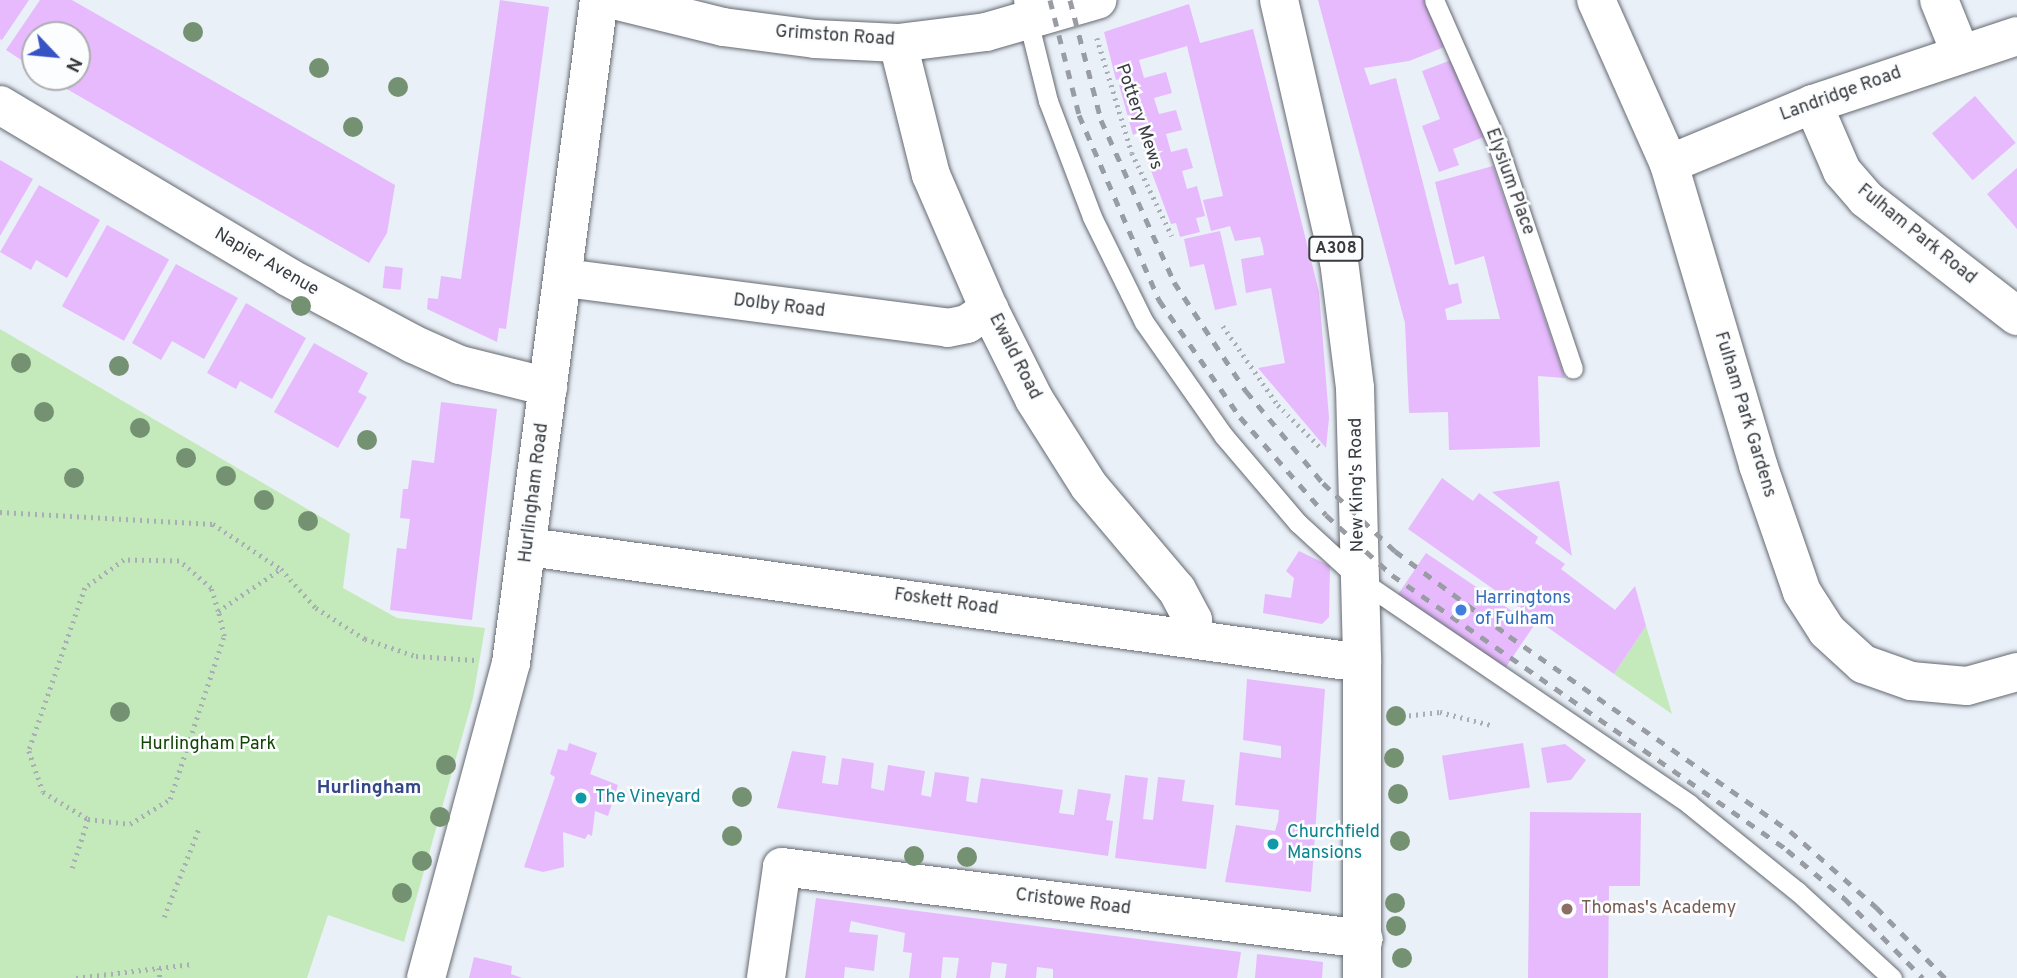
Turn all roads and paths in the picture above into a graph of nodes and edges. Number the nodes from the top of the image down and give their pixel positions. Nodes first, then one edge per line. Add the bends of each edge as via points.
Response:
1 (599, 0) edge
2 (614, 0) edge
3 (1279, 0) edge
4 (1434, 0) edge
5 (1596, 0) edge
6 (1939, 0) edge
7 (1093, 1) edge
8 (1026, 10) edge
9 (2017, 36) edge
10 (898, 43) junction
11 (1960, 52) junction
12 (1813, 104) junction
13 (0, 105) edge
14 (1669, 164) junction
15 (1172, 236) dead end
16 (565, 278) junction
17 (989, 309) junction
18 (2017, 316) edge
19 (1223, 326) dead end
20 (1573, 369) dead end
21 (548, 387) junction
22 (1360, 488) junction
23 (0, 512) edge
24 (529, 547) junction
25 (282, 569) junction
26 (1360, 580) junction
27 (218, 611) junction
28 (1194, 637) junction
29 (511, 663) junction
30 (1362, 663) junction
31 (2017, 672) edge
32 (1363, 722) junction
33 (1491, 724) dead end
34 (88, 819) junction
35 (199, 828) dead end
36 (72, 868) dead end
37 (163, 917) dead end
38 (1364, 939) junction
39 (192, 964) dead end
40 (159, 968) junction
41 (76, 978) edge
42 (160, 978) edge
43 (426, 978) edge
44 (765, 978) edge
45 (1362, 978) edge
46 (1892, 978) edge

1 - 16 street, Hurlingham Road
2 - 10 street, Grimston Road via 723,27 815,39
3 - 22 street, New King's Road / A308 via 1339,261 1355,388
4 - 20 lane, Elysium Place via 1497,143
5 - 14 street, Fulham Park Gardens
6 - 11 street
7 - 8 street, Grimston Road
7 - 15 path, Pottery Mews via 1132,153
8 - 10 street, Grimston Road via 986,32
8 - 26 lane via 1048,101 1092,217 1144,322 1223,435 1297,523
9 - 11 street, Landridge Road
10 - 17 street, Ewald Road via 931,174
11 - 12 street, Landridge Road
12 - 14 street, Landridge Road
12 - 18 street, Fulham Park Road via 1842,171 1866,199
13 - 21 street, Napier Avenue via 288,277 413,344 460,365
14 - 31 street, Fulham Park Gardens via 1758,464 1802,592 1827,631 1863,664 1911,681 1967,686
16 - 17 street, Dolby Road via 948,328 967,324
16 - 21 street, Hurlingham Road
17 - 28 street, Ewald Road via 1034,399 1089,486 1177,590 1193,620
19 - 22 path via 1278,405
21 - 24 street, Hurlingham Road
22 - 26 street, New King's Road / A308
23 - 25 path via 213,524
24 - 28 street, Foskett Road
24 - 29 street, Hurlingham Road
25 - 27 path
25 - 29 path via 316,608 365,639 416,656
26 - 30 street, New King's Road / A308
26 - 46 lane via 1689,804 1797,891
27 - 34 path via 224,636 170,799 130,824
27 - 34 path via 211,588 179,561 124,560 85,588 29,751 43,792
28 - 30 street, Foskett Road
29 - 43 street, Hurlingham Road
30 - 32 street, New King's Road / A308
32 - 33 path via 1440,712
32 - 38 street, New King's Road / A308
34 - 36 path
35 - 37 path
38 - 44 street, Cristowe Road via 782,867
38 - 45 street, New King's Road / A308
39 - 40 path
40 - 41 path
40 - 42 path

